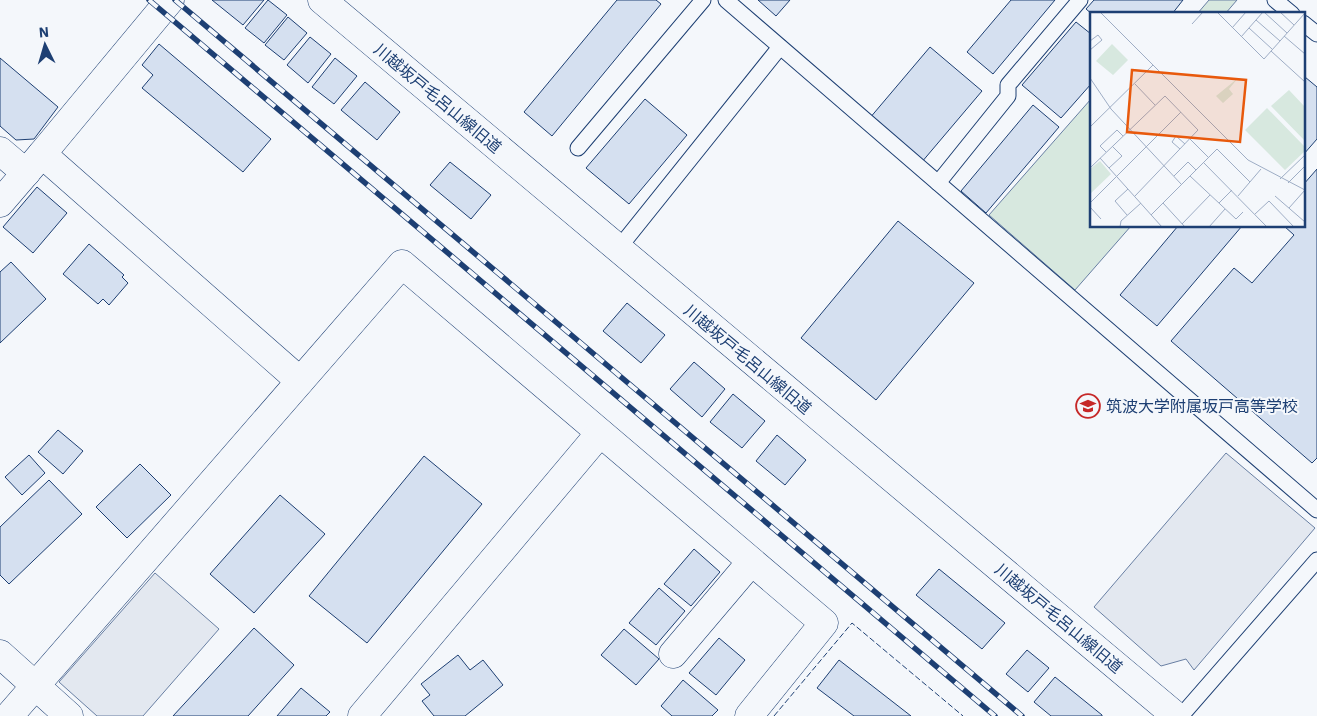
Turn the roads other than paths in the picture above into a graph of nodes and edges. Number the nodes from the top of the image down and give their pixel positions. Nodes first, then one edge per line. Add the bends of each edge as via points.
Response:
1 (170, 0) edge
2 (322, 0) edge
3 (703, 0) edge
4 (726, 0) edge
5 (1080, 0) edge
6 (1275, 0) edge
7 (1290, 12) edge
8 (1304, 24) edge
9 (1317, 34) edge
10 (780, 46) junction
11 (578, 148) dead end
12 (0, 150) edge
13 (34, 163) junction
14 (938, 183) junction
15 (0, 203) edge
16 (618, 250) junction
17 (300, 381) junction
18 (600, 433) junction
19 (1317, 510) edge
20 (1317, 560) edge
21 (751, 562) junction
22 (0, 654) edge
23 (673, 654) dead end
24 (36, 686) junction
25 (9, 716) edge
26 (69, 716) edge
27 (362, 716) edge
28 (749, 716) edge
29 (1176, 716) edge
30 (1181, 716) edge

1 - 13 street
2 - 16 street, 川越坂戸毛呂山線旧道
3 - 11 lane
4 - 10 lane
5 - 14 lane via 1008,85 1008,96
6 - 7 lane
8 - 9 lane
10 - 14 lane
10 - 16 lane
12 - 13 street
13 - 15 street
13 - 17 street
14 - 19 lane
16 - 29 street, 川越坂戸毛呂山線旧道
17 - 18 street via 402,264
17 - 24 street
18 - 21 street
18 - 27 street
20 - 30 lane
21 - 23 street
21 - 28 street via 824,623
22 - 24 street
24 - 25 street
24 - 26 street

